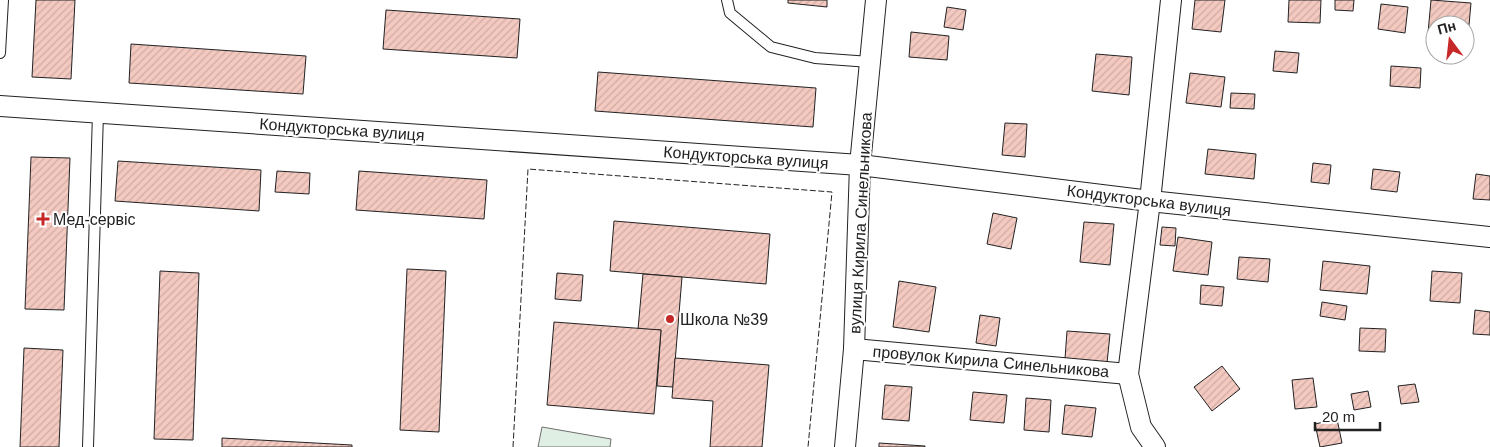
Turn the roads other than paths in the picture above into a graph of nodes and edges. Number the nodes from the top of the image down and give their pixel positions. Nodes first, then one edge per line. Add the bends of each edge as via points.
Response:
1 (3, 0) edge
2 (727, 0) edge
3 (876, 0) edge
4 (1170, 0) edge
5 (0, 53) edge
6 (870, 62) junction
7 (0, 106) edge
8 (98, 113) junction
9 (860, 165) junction
10 (1150, 201) junction
11 (1490, 237) edge
12 (854, 349) junction
13 (1128, 374) junction
14 (88, 447) edge
15 (845, 447) edge
16 (1155, 447) edge

1 - 5 lane
2 - 6 lane via 730,13 771,47 815,58
3 - 6 street, вулиця Кирила Синельникова
4 - 10 street
6 - 9 street, вулиця Кирила Синельникова
7 - 8 street, Кондукторська вулиця
8 - 9 street, Кондукторська вулиця
8 - 14 lane
9 - 10 street, Кондукторська вулиця
9 - 12 street, вулиця Кирила Синельникова
10 - 11 street, Кондукторська вулиця
10 - 13 street
12 - 13 street, провулок Кирила Синельникова
12 - 15 street, вулиця Кирила Синельникова
13 - 16 street via 1141,427

